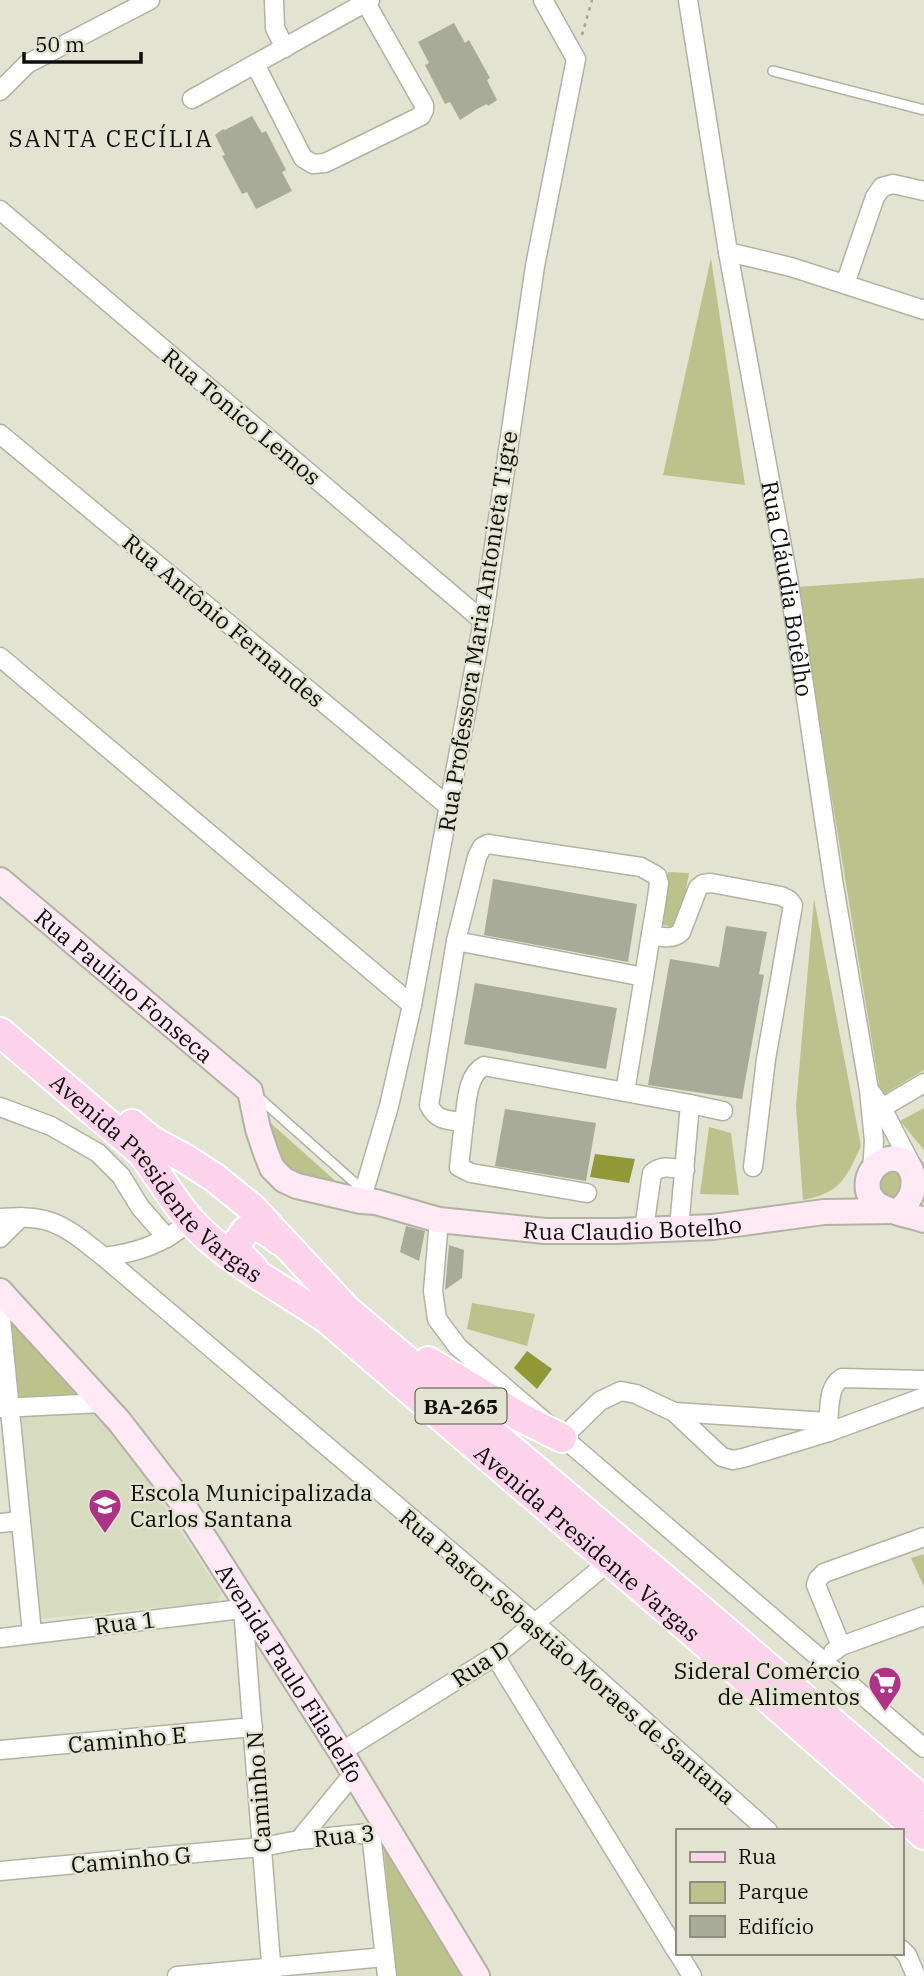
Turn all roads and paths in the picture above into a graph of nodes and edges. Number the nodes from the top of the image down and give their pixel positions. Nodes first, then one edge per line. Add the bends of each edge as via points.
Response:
1 (150, 0) edge
2 (274, 0) edge
3 (543, 0) edge
4 (592, 0) edge
5 (688, 0) edge
6 (368, 1) edge
7 (285, 48) junction
8 (576, 58) junction
9 (255, 64) junction
10 (774, 71) dead end
11 (0, 91) edge
12 (192, 99) dead end
13 (924, 110) edge
14 (924, 191) edge
15 (0, 210) edge
16 (728, 252) junction
17 (845, 284) junction
18 (924, 310) edge
19 (0, 434) edge
20 (483, 621) junction
21 (0, 657) edge
22 (448, 806) junction
23 (0, 880) edge
24 (651, 935) junction
25 (456, 941) junction
26 (645, 977) junction
27 (412, 1005) junction
28 (0, 1011) edge
29 (0, 1032) edge
30 (924, 1083) edge
31 (250, 1091) junction
32 (625, 1092) junction
33 (924, 1095) edge
34 (690, 1104) junction
35 (0, 1107) edge
36 (723, 1111) dead end
37 (878, 1116) junction
38 (464, 1122) junction
39 (753, 1167) dead end
40 (685, 1170) junction
41 (871, 1172) junction
42 (918, 1174) edge
43 (587, 1193) dead end
44 (367, 1198) junction
45 (894, 1211) junction
46 (824, 1212) junction
47 (21, 1217) junction
48 (0, 1218) edge
49 (439, 1220) junction
50 (924, 1220) edge
51 (191, 1221) junction
52 (679, 1228) junction
53 (644, 1229) junction
54 (0, 1238) edge
55 (167, 1238) junction
56 (293, 1251) junction
57 (104, 1257) junction
58 (264, 1278) junction
59 (0, 1291) edge
60 (0, 1309) edge
61 (366, 1326) junction
62 (924, 1380) edge
63 (924, 1397) edge
64 (102, 1404) junction
65 (5, 1408) edge
66 (674, 1412) junction
67 (829, 1427) junction
68 (562, 1438) junction
69 (20, 1521) junction
70 (0, 1523) edge
71 (924, 1536) edge
72 (610, 1561) junction
73 (246, 1608) junction
74 (924, 1616) edge
75 (535, 1623) junction
76 (32, 1633) junction
77 (0, 1638) edge
78 (841, 1646) junction
79 (495, 1656) junction
80 (822, 1661) junction
81 (253, 1727) junction
82 (924, 1748) edge
83 (0, 1750) edge
84 (348, 1763) junction
85 (924, 1801) edge
86 (766, 1829) edge
87 (380, 1832) junction
88 (924, 1835) edge
89 (299, 1840) junction
90 (262, 1847) junction
91 (0, 1871) edge
92 (676, 1950) edge
93 (904, 1952) edge
94 (679, 1955) edge
95 (385, 1958) junction
96 (272, 1971) edge
97 (177, 1976) edge
98 (387, 1976) edge
99 (477, 1976) edge
100 (692, 1976) edge
101 (916, 1976) edge

1 - 11 street via 27,64
2 - 7 street via 275,28
3 - 8 street
4 - 8 path
5 - 16 street, Rua Cláudia Botêlho
6 - 7 street
6 - 9 street via 424,105 421,116 325,163 313,164 303,158
7 - 9 street
8 - 20 street, Rua Professora Maria Antonieta Tigre via 535,265
9 - 12 street
10 - 13 lane
14 - 17 street via 893,184 882,187
15 - 20 street, Rua Tonico Lemos
16 - 17 street
16 - 37 street, Rua Cláudia Botêlho via 789,584 869,1090
17 - 18 street
19 - 22 street, Rua Antônio Fernandes
20 - 22 street, Rua Professora Maria Antonieta Tigre
21 - 27 street
22 - 27 street, Rua Professora Maria Antonieta Tigre
23 - 31 street, Rua Paulino Fonseca
24 - 25 street via 659,883 657,876 641,867 488,844 477,857
24 - 26 street
24 - 39 street via 677,936 703,884 781,896 793,905
25 - 26 street
25 - 38 street via 429,1105 439,1118
26 - 32 street
27 - 44 street, Rua Professora Maria Antonieta Tigre
28 - 56 main road, Avenida Presidente Vargas / BA-265 via 151,1140 223,1184
29 - 51 main road, Avenida Presidente Vargas via 141,1152
30 - 37 street
31 - 44 lane, Rua Paulino Fonseca
31 - 44 street via 272,1168 284,1180
32 - 34 street
32 - 38 street via 484,1066 477,1070 469,1089
33 - 37 street
34 - 36 street
34 - 40 street
35 - 55 street via 51,1126 98,1153
37 - 41 street, Rua Cláudia Botêlho
37 - 42 street
38 - 43 street via 459,1159 463,1170
40 - 52 street
40 - 53 street via 663,1167 652,1173
41 - 42 street via 878,1164 895,1159
41 - 45 street via 867,1184 874,1203
41 - 46 street
42 - 45 street via 916,1199 908,1208
44 - 49 street, Rua Claudio Botelho
45 - 46 street, Rua Claudio Botelho
45 - 50 street, Rua Claudio Botelho
46 - 52 street, Rua Claudio Botelho
47 - 48 street, Rua Pastor Sebastião Moraes de Santana
47 - 54 street
47 - 57 street, Rua Pastor Sebastião Moraes de Santana via 51,1222
49 - 53 street, Rua Claudio Botelho via 545,1231
49 - 68 street via 433,1291 437,1319 458,1347
51 - 55 street
51 - 58 main road, Avenida Presidente Vargas
52 - 53 street, Rua Claudio Botelho
55 - 57 street via 154,1246
56 - 58 main road via 266,1230 245,1231 237,1249
56 - 61 main road, Avenida Presidente Vargas / BA-265
57 - 75 street, Rua Pastor Sebastião Moraes de Santana
58 - 72 main road, Avenida Presidente Vargas via 327,1319
59 - 64 street, Avenida Paulo Filadelfo
60 - 65 street
61 - 68 main road
61 - 85 main road, Avenida Presidente Vargas / BA-265
62 - 67 street via 842,1378 833,1388
63 - 67 street
64 - 65 street
64 - 73 street, Avenida Paulo Filadelfo via 180,1500
65 - 69 street
66 - 67 street
66 - 67 street via 722,1457 733,1460
66 - 68 street via 621,1391 600,1401
68 - 80 street
69 - 70 street
69 - 76 street
71 - 78 street via 818,1579 816,1585
72 - 75 street, Rua D
72 - 88 main road, Avenida Presidente Vargas
73 - 76 street, Rua 1
73 - 81 street, Caminho N
73 - 84 street, Avenida Paulo Filadelfo
74 - 78 street
75 - 79 street, Rua D
75 - 86 street, Rua Pastor Sebastião Moraes de Santana
76 - 77 street, Rua 1
78 - 80 street
79 - 84 street, Rua D
79 - 92 street
80 - 82 street
81 - 83 street, Caminho E
81 - 90 street, Caminho N
84 - 87 street, Avenida Paulo Filadelfo
84 - 89 street, Rua 3
87 - 89 street, Rua 3
87 - 95 street
87 - 99 street, Avenida Paulo Filadelfo
89 - 90 street, Rua 3
90 - 91 street, Caminho G
90 - 96 street, Caminho N
93 - 101 street
94 - 100 street
95 - 96 street
95 - 98 street
96 - 97 street

